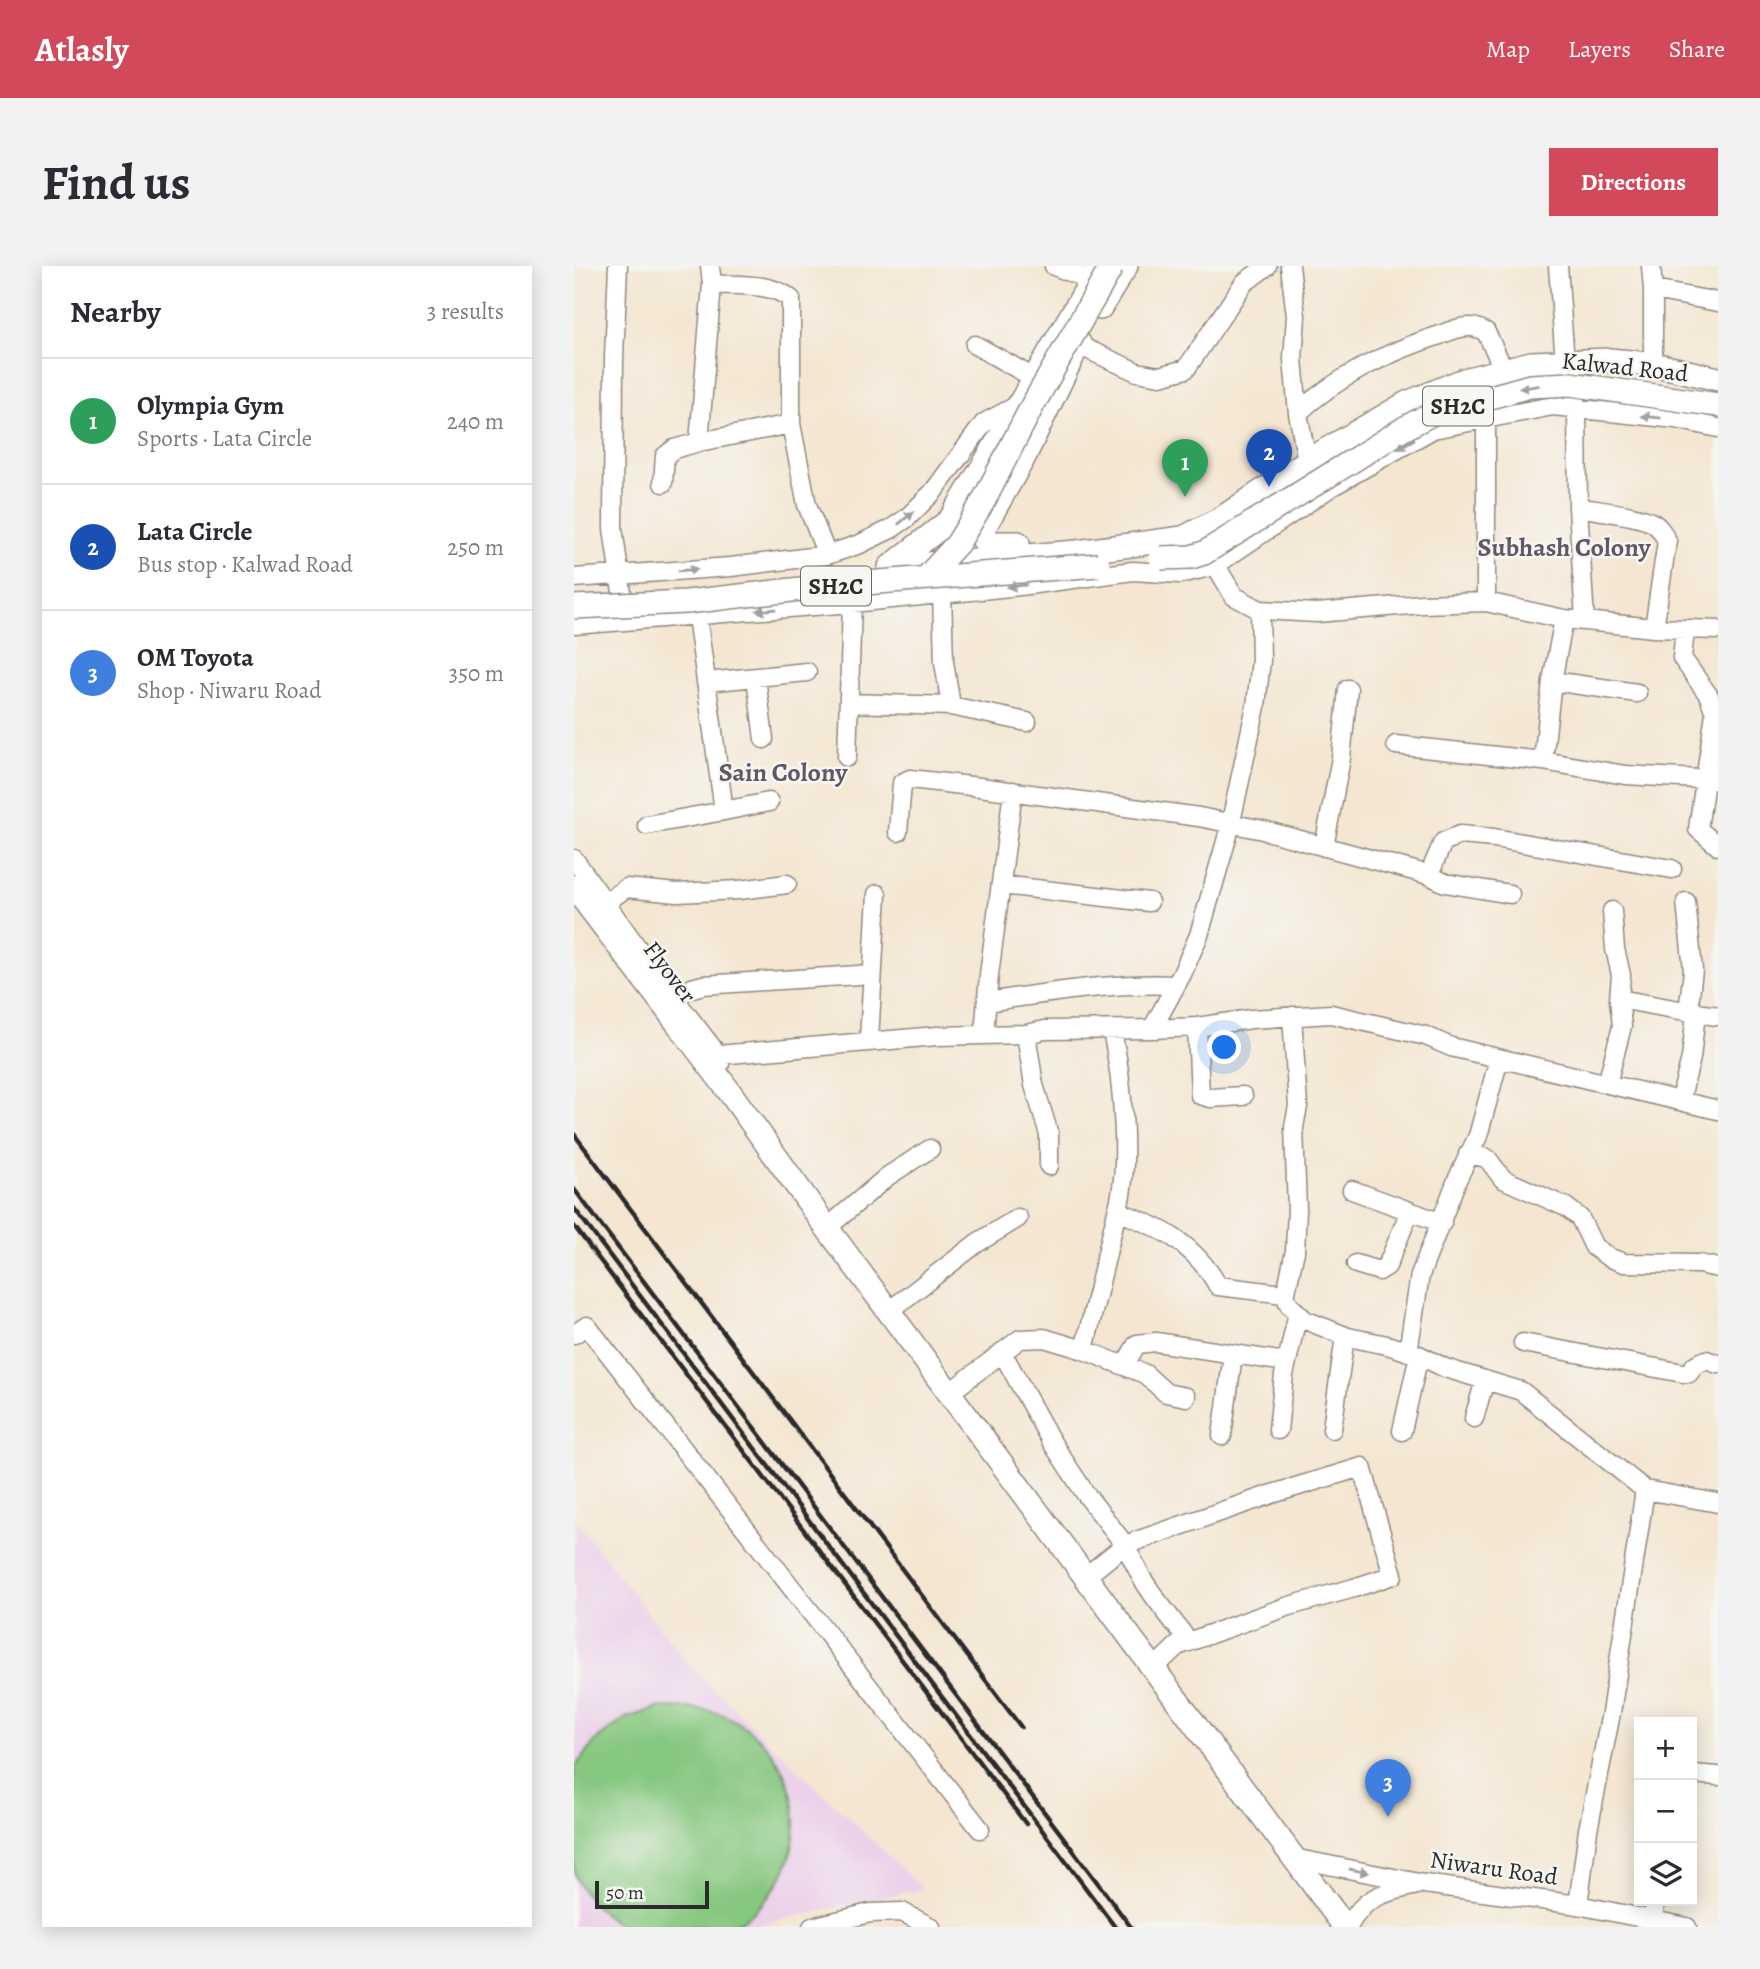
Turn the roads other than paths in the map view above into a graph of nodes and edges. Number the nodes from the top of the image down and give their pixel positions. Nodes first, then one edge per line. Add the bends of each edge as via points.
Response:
1 (618, 266) edge
2 (1054, 266) edge
3 (1112, 266) edge
4 (1126, 266) edge
5 (1267, 266) edge
6 (1290, 266) edge
7 (1558, 266) edge
8 (1651, 266) edge
9 (1095, 273) edge
10 (711, 275) edge
11 (1653, 290) junction
12 (1718, 302) edge
13 (975, 345) dead end
14 (1078, 345) junction
15 (1565, 363) junction
16 (1653, 364) junction
17 (1504, 370) junction
18 (1034, 378) junction
19 (1718, 379) edge
20 (1018, 405) junction
21 (1718, 405) edge
22 (1577, 408) junction
23 (1298, 414) junction
24 (1486, 418) junction
25 (790, 424) junction
26 (1718, 428) edge
27 (699, 442) junction
28 (1307, 461) junction
29 (663, 483) dead end
30 (1578, 507) junction
31 (1226, 528) junction
32 (1198, 531) junction
33 (1161, 550) junction
34 (1077, 552) junction
35 (827, 555) junction
36 (1214, 566) junction
37 (890, 568) junction
38 (620, 575) junction
39 (574, 578) edge
40 (934, 586) junction
41 (574, 594) edge
42 (1486, 602) junction
43 (852, 603) junction
44 (574, 607) edge
45 (1260, 610) junction
46 (697, 616) junction
47 (1564, 619) junction
48 (626, 621) junction
49 (1584, 621) junction
50 (574, 625) edge
51 (1654, 628) junction
52 (1685, 630) junction
53 (1718, 630) edge
54 (807, 672) dead end
55 (756, 678) junction
56 (1552, 681) junction
57 (706, 682) junction
58 (1348, 689) dead end
59 (1637, 693) dead end
60 (1714, 696) edge
61 (849, 703) junction
62 (951, 706) junction
63 (1027, 722) dead end
64 (764, 739) dead end
65 (1396, 745) dead end
66 (847, 757) dead end
67 (1543, 761) junction
68 (1712, 779) edge
69 (1013, 791) junction
70 (769, 802) dead end
71 (724, 811) junction
72 (1231, 823) junction
73 (647, 825) dead end
74 (898, 832) dead end
75 (1718, 846) edge
76 (1324, 847) junction
77 (574, 859) edge
78 (1672, 869) dead end
79 (1429, 875) junction
80 (787, 884) dead end
81 (1001, 884) junction
82 (574, 887) edge
83 (877, 894) dead end
84 (1510, 894) dead end
85 (1149, 902) dead end
86 (1686, 902) dead end
87 (606, 903) junction
88 (1612, 911) dead end
89 (859, 975) dead end
90 (1174, 985) junction
91 (673, 998) junction
92 (1619, 999) junction
93 (987, 1002) junction
94 (1696, 1013) junction
95 (1292, 1016) junction
96 (1718, 1016) edge
97 (1198, 1027) junction
98 (1152, 1029) junction
99 (1112, 1031) junction
100 (984, 1034) junction
101 (1026, 1034) junction
102 (869, 1041) junction
103 (707, 1053) junction
104 (1499, 1059) junction
105 (1607, 1084) junction
106 (1243, 1096) dead end
107 (1680, 1101) junction
108 (1718, 1110) edge
109 (930, 1149) dead end
110 (1468, 1154) junction
111 (1049, 1166) dead end
112 (1352, 1190) dead end
113 (1117, 1211) junction
114 (1410, 1211) junction
115 (1018, 1218) dead end
116 (1442, 1223) junction
117 (827, 1228) junction
118 (1356, 1264) dead end
119 (1718, 1268) edge
120 (1285, 1297) junction
121 (889, 1311) junction
122 (1298, 1313) junction
123 (574, 1334) edge
124 (1345, 1336) junction
125 (1523, 1343) dead end
126 (1084, 1350) junction
127 (1002, 1353) junction
128 (1233, 1354) junction
129 (1413, 1354) junction
130 (1286, 1362) junction
131 (1718, 1364) edge
132 (1124, 1366) junction
133 (1485, 1380) junction
134 (949, 1393) junction
135 (1186, 1397) dead end
136 (1474, 1418) dead end
137 (1332, 1429) dead end
138 (1278, 1430) dead end
139 (1402, 1431) dead end
140 (1222, 1436) dead end
141 (1645, 1490) junction
142 (1718, 1503) edge
143 (1125, 1545) junction
144 (1086, 1577) junction
145 (1189, 1642) junction
146 (1153, 1669) junction
147 (1697, 1774) edge
148 (1718, 1776) edge
149 (980, 1829) dead end
150 (1293, 1858) junction
151 (1424, 1884) junction
152 (1578, 1905) junction
153 (1654, 1906) edge
154 (1653, 1920) junction
155 (811, 1927) edge
156 (931, 1927) edge
157 (1346, 1927) edge
158 (1687, 1927) edge

1 - 38 street via 613,528
2 - 9 street
3 - 40 main road, bridge
4 - 14 main road
5 - 14 street via 1244,283 1186,369 1160,376 1138,372
6 - 23 street
7 - 15 street
8 - 11 street
9 - 18 main road
10 - 25 street via 772,288 791,299
10 - 27 street
11 - 12 street
11 - 16 street
13 - 18 street
14 - 34 main road via 982,531 983,539 997,545 1061,541
15 - 16 main road
15 - 17 main road via 1531,363
15 - 22 street
16 - 19 main road
17 - 23 street via 1486,332 1472,326 1460,328 1361,369
17 - 28 main road via 1407,403
18 - 20 main road
35 -> 20 street via 891,530 907,518 933,492 984,423
20 - 37 main road via 950,520
21 -> 31 main road, Kalwad Road / SH2C, bridge via 1570,384 1530,386 1433,413 1273,508
22 - 24 street via 1553,406
26 -> 22 street
22 - 30 street
23 - 28 street
24 -> 36 street via 1433,429 1331,487
24 - 42 street
25 - 27 street
25 - 35 street via 807,505
27 - 29 street via 665,456
28 - 31 main road
30 - 49 street
30 - 51 street via 1642,519 1662,531 1667,541
31 - 32 main road, SH2C
31 - 33 main road, SH2C, bridge via 1204,553 1191,557
32 - 33 main road, SH2C
32 - 36 street
33 - 34 main road
33 - 40 main road, SH2C, bridge via 1113,563
34 - 37 main road
38 -> 35 street
36 -> 40 street via 1180,574 1133,571 1020,586
36 - 45 street via 1234,596
37 - 41 main road via 677,591
38 - 39 street
38 - 48 street
40 - 43 street
40 - 44 main road, SH2C, bridge via 827,586 687,602
40 - 62 street
42 - 45 street via 1317,613
42 - 47 street
43 -> 46 street
43 - 61 street
45 - 72 street via 1256,706
46 - 48 street
46 - 57 street
47 - 49 street
47 - 56 street
48 - 50 street
49 - 51 street
51 - 52 street
52 - 53 street
52 - 60 street via 1682,658
54 - 55 street
55 - 57 street
55 - 64 street
56 - 59 street
56 - 67 street
57 - 71 street
58 - 76 street via 1342,758
60 - 68 street
61 - 62 street
61 - 66 street
62 - 63 street
65 - 67 street
67 - 68 street via 1625,775
68 - 75 street via 1698,829
69 - 72 street
69 - 74 street via 905,780
69 - 81 street
70 - 71 street
71 - 73 street
72 - 76 street
72 - 90 street via 1199,935
76 - 79 street
77 - 87 street
78 - 79 street via 1527,842 1460,835 1443,842
79 - 84 street via 1445,883
80 - 87 street via 677,893 626,888
81 - 85 street
81 - 93 street
82 - 103 main road, Flyover
83 - 102 street
86 - 94 street via 1693,970 1689,1004
87 - 91 street
88 - 92 street via 1621,975
89 - 91 street via 703,985
90 - 93 street via 1073,990
90 - 98 street
91 - 103 street
92 - 94 street
92 - 105 street via 1622,1026
93 - 100 street
94 - 96 street
94 - 107 street
95 - 97 street
95 - 104 street via 1331,1014
95 - 120 street via 1298,1106 1294,1127 1297,1210 1295,1251
97 - 98 street
97 - 106 street via 1200,1094 1210,1098
98 - 99 street
99 - 101 street
99 - 113 street via 1123,1140
100 - 101 street
100 - 102 street
101 - 111 street via 1034,1086 1049,1134
102 - 103 street
103 - 117 main road, Flyover via 726,1087
104 - 105 street
104 - 110 street via 1478,1136
105 - 107 street
107 - 108 street
109 - 117 street via 888,1176
110 - 116 street
110 - 119 street via 1487,1158 1503,1179 1566,1207 1580,1218 1594,1247 1610,1258 1624,1263
112 - 114 street
113 - 120 street via 1157,1226 1189,1250 1218,1286
113 - 126 street
114 - 116 street
114 - 118 street via 1387,1266 1378,1270
115 - 121 street via 977,1242
116 - 129 street via 1420,1275
117 - 121 main road, Flyover
120 - 122 street
121 - 134 main road, Flyover
122 - 124 street
122 - 130 street
123 - 149 street via 587,1326
124 - 129 street
124 - 137 street
125 - 131 street via 1683,1373 1706,1360
126 - 127 street via 1031,1337 1020,1339
126 - 132 street
127 - 134 street
127 - 143 street via 1051,1441
128 - 130 street
128 - 132 street via 1156,1342 1137,1344
128 - 140 street
129 - 133 street
129 - 139 street
130 - 138 street
132 - 135 street via 1145,1374 1166,1393
133 - 136 street
133 - 141 street via 1521,1391
134 - 144 main road, Flyover
141 - 142 street
141 - 152 street
143 - 144 street
143 - 145 street via 1143,1580
143 - 145 street via 1362,1467 1392,1575
144 - 146 main road, Flyover
145 - 146 street via 1177,1646
146 - 150 main road, Flyover
147 - 148 street
150 -> 151 street, Niwaru Road
150 - 157 main road, Flyover
151 - 152 street, Niwaru Road
151 - 157 street via 1369,1900
152 - 154 street, Niwaru Road
153 - 154 street
154 - 158 street, Niwaru Road
155 - 156 street via 870,1913 902,1912

